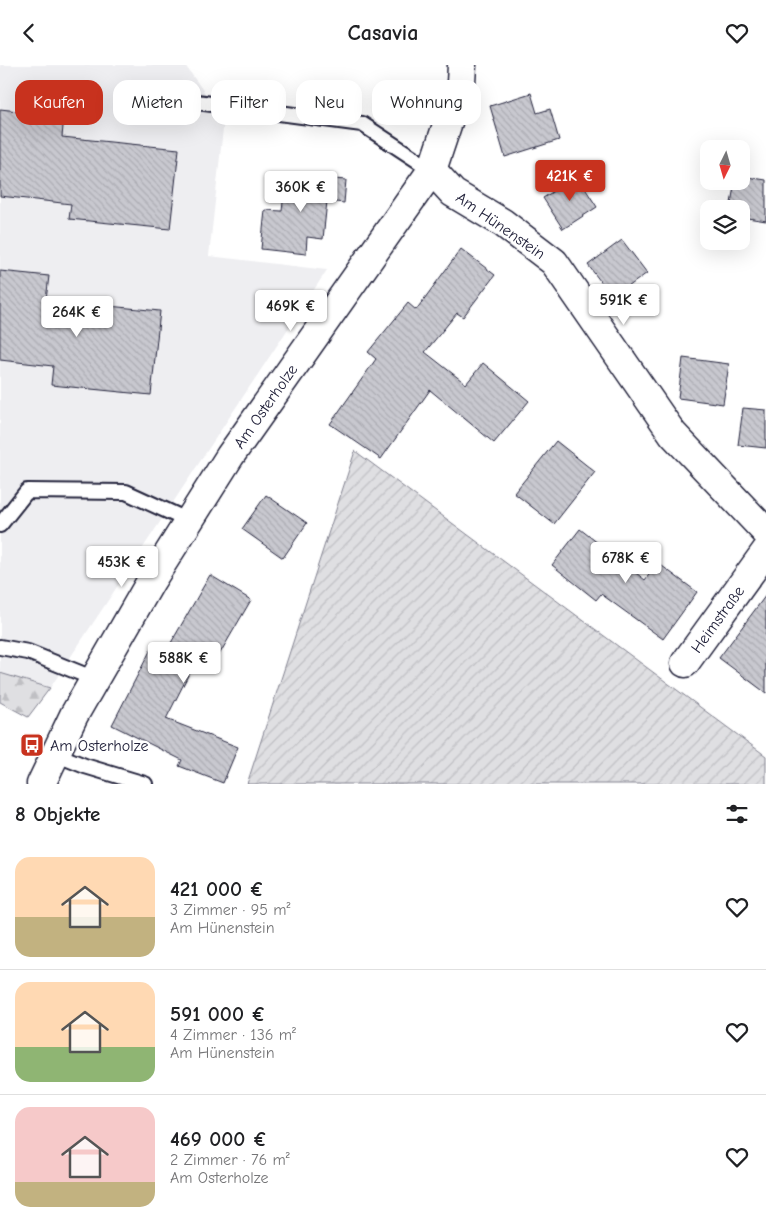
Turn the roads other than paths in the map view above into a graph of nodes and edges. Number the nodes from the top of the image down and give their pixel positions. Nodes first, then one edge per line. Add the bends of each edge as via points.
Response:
1 (462, 65) edge
2 (201, 103) edge
3 (432, 170) junction
4 (189, 521) junction
5 (0, 525) edge
6 (766, 532) edge
7 (766, 551) edge
8 (0, 647) edge
9 (685, 663) dead end
10 (95, 679) junction
11 (55, 754) junction
12 (41, 784) edge
13 (145, 784) edge

1 - 3 street via 461,83
2 - 3 lane via 362,124
3 - 4 street, Am Osterholze via 245,434
3 - 6 street, Am Hünenstein via 453,193 554,261 673,435
4 - 5 lane via 126,492 27,491
4 - 10 street, Am Osterholze
7 - 9 street, Heimstraße
8 - 10 lane via 28,652
10 - 11 street, Am Osterholze
11 - 12 street, Am Osterholze
11 - 13 lane

